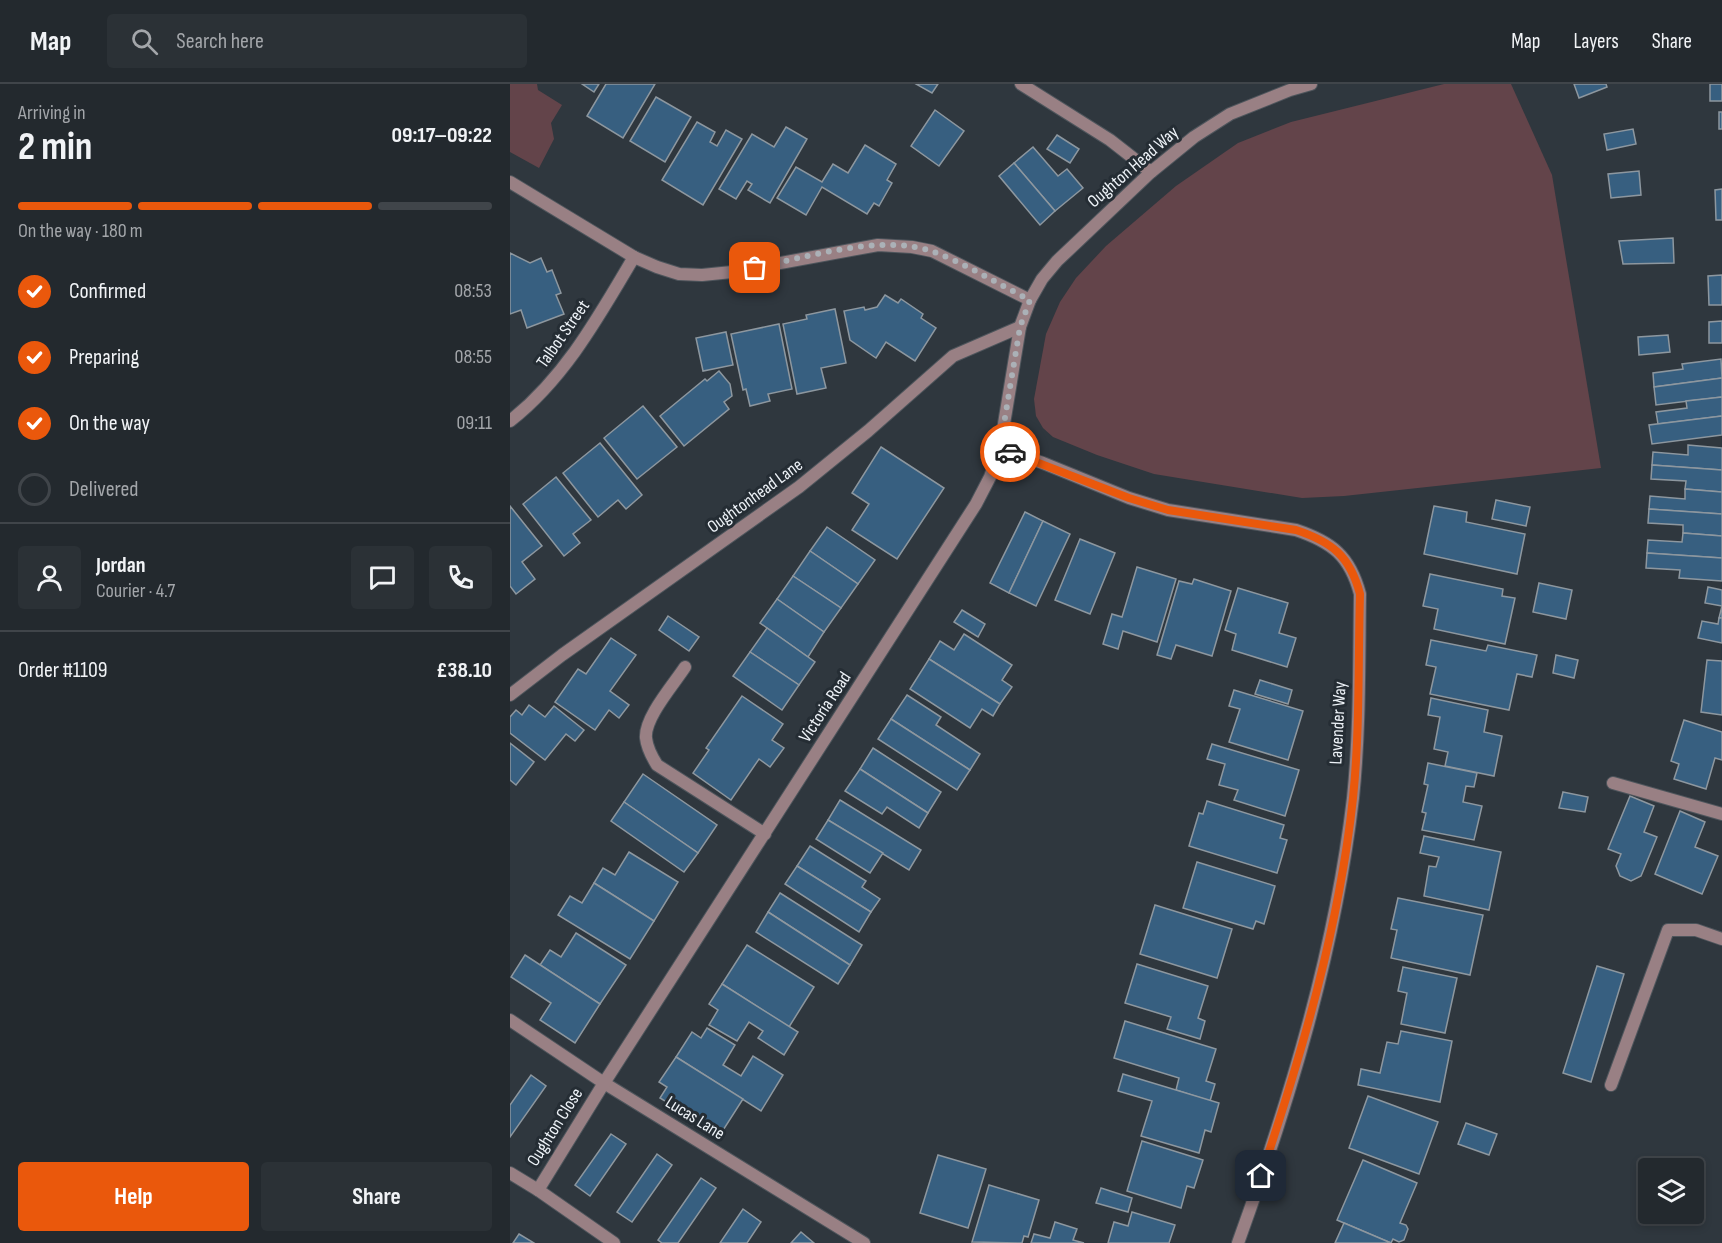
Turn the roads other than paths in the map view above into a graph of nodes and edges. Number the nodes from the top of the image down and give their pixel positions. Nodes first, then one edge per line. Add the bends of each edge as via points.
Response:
1 (1021, 84) edge
2 (1311, 84) edge
3 (1151, 172) junction
4 (510, 182) edge
5 (634, 257) junction
6 (1030, 300) junction
7 (1020, 327) junction
8 (510, 421) edge
9 (1000, 448) junction
10 (685, 667) dead end
11 (510, 695) edge
12 (1613, 783) dead end
13 (1722, 814) edge
14 (765, 834) junction
15 (1722, 939) edge
16 (510, 1020) edge
17 (604, 1083) junction
18 (1611, 1086) dead end
19 (510, 1173) edge
20 (538, 1190) junction
21 (614, 1243) edge
22 (864, 1243) edge
23 (1239, 1243) edge

1 - 3 street via 1110,140
2 - 3 street, Oughton Head Way via 1230,114
3 - 6 street, Oughton Head Way via 1057,261
4 - 5 street
5 - 6 street via 679,274 702,275 878,245 912,247 932,251
5 - 8 street, Talbot Street via 571,357
6 - 7 street, Oughton Head Way
7 - 9 street, Victoria Road
7 - 11 street, Oughtonhead Lane via 953,356 799,487
9 - 14 street, Victoria Road via 976,504
9 - 23 street, Lavender Way via 1168,510 1314,536 1341,554 1356,579 1360,594 1358,718 1353,798 1340,885 1315,1003
10 - 14 street via 649,721 646,737 650,753 657,765
12 - 13 street
14 - 17 street, Victoria Road
15 - 18 street via 1696,930 1668,930
16 - 17 street, Lucas Lane
17 - 20 street, Oughton Close
17 - 22 street, Lucas Lane
19 - 20 street, Oughton Close
20 - 21 street, Oughton Close

